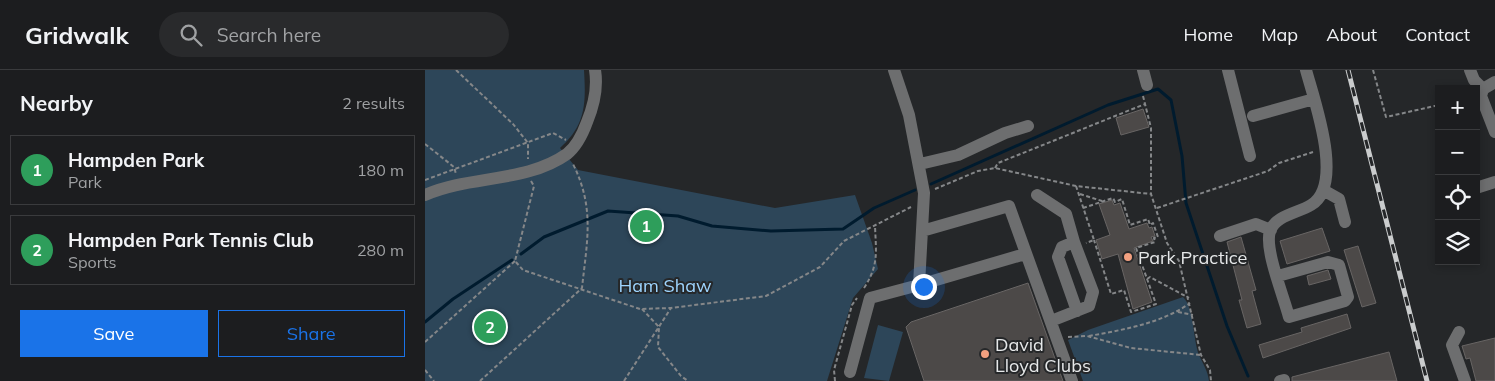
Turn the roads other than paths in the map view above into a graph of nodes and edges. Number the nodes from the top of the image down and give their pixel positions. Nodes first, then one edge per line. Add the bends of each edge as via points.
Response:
1 (595, 70) edge
2 (894, 70) edge
3 (1143, 70) edge
4 (1228, 70) edge
5 (1306, 70) edge
6 (1495, 82) edge
7 (1477, 84) edge
8 (1147, 85) dead end
9 (1314, 99) junction
10 (1253, 116) dead end
11 (1028, 126) dead end
12 (1495, 132) edge
13 (1250, 156) dead end
14 (920, 164) junction
15 (1495, 182) edge
16 (1480, 187) edge
17 (1323, 190) junction
18 (425, 195) edge
19 (1037, 195) dead end
20 (1345, 222) dead end
21 (1271, 230) junction
22 (921, 231) junction
23 (1220, 236) dead end
24 (1075, 244) junction
25 (1025, 254) junction
26 (1278, 276) junction
27 (919, 285) junction
28 (1077, 311) junction
29 (1051, 320) junction
30 (1459, 332) dead end
31 (849, 372) dead end
32 (1072, 381) edge
33 (1465, 381) edge

1 - 18 street via 597,81 593,108 581,136 571,149 527,173 459,185
2 - 14 street
3 - 8 street
4 - 13 street
5 - 9 street
6 - 7 street
7 - 12 street
9 - 10 street
9 - 17 street via 1325,149 1327,179
11 - 14 street via 1005,132 958,155
14 - 22 street via 923,196
15 - 16 street
17 - 20 street via 1339,199
17 - 21 street via 1314,204 1281,219
19 - 24 street via 1067,214
21 - 23 street via 1256,224
21 - 26 street via 1269,246
22 - 25 street via 1009,206
22 - 27 street
24 - 28 street via 1093,292 1089,306
24 - 28 street via 1062,247 1058,257
25 - 27 street
25 - 29 street
26 - 26 street via 1289,316 1345,301 1348,297 1339,265 1328,262
27 - 31 street via 870,298
28 - 29 street
29 - 32 street
30 - 33 street via 1452,345

